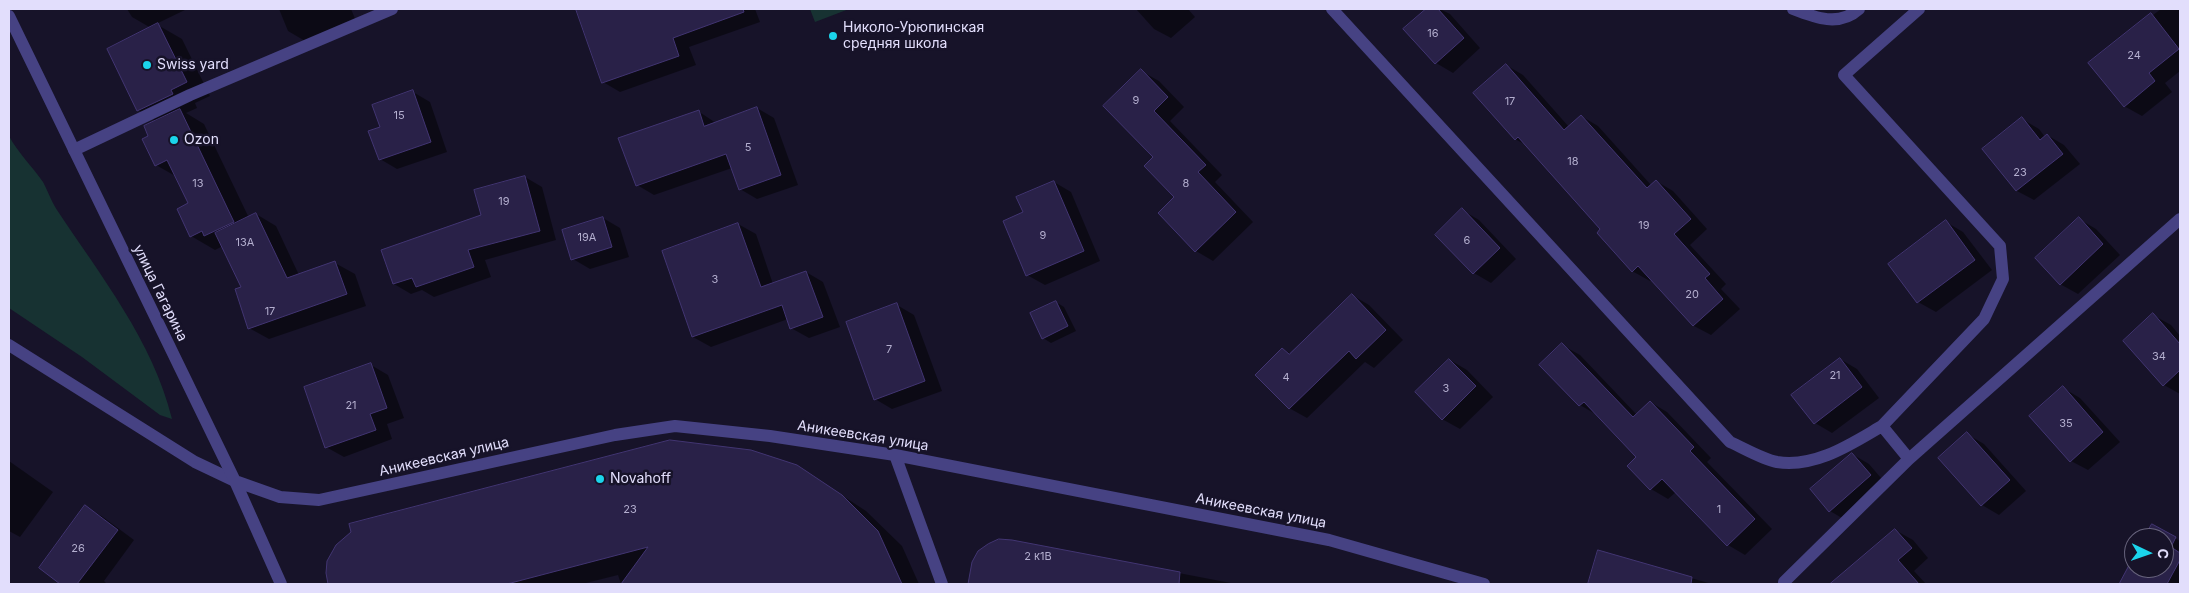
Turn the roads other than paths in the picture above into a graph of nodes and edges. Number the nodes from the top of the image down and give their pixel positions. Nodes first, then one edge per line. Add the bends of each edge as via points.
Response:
1 (392, 9) edge
2 (1332, 9) edge
3 (1793, 9) edge
4 (1859, 9) edge
5 (1919, 9) edge
6 (9, 16) edge
7 (74, 150) junction
8 (2180, 219) edge
9 (9, 344) edge
10 (1882, 426) junction
11 (895, 455) junction
12 (1909, 459) junction
13 (235, 481) junction
14 (281, 584) edge
15 (942, 584) edge
16 (1484, 584) edge
17 (1784, 584) edge

1 - 7 street via 190,95
2 - 10 street via 1730,442 1776,462 1801,462 1833,454
3 - 4 street via 1819,19 1839,20
5 - 10 street via 1844,74 2000,246 2003,278 1984,319
6 - 7 street, улица Гагарина
7 - 13 street, улица Гагарина
8 - 12 street
9 - 13 street, Аникеевская улица via 195,462
10 - 12 street
11 - 13 street, Аникеевская улица via 770,436 675,426 615,434 319,500 280,497
11 - 15 street
11 - 16 street, Аникеевская улица via 1328,540
12 - 17 street
13 - 14 street, улица Гагарина

